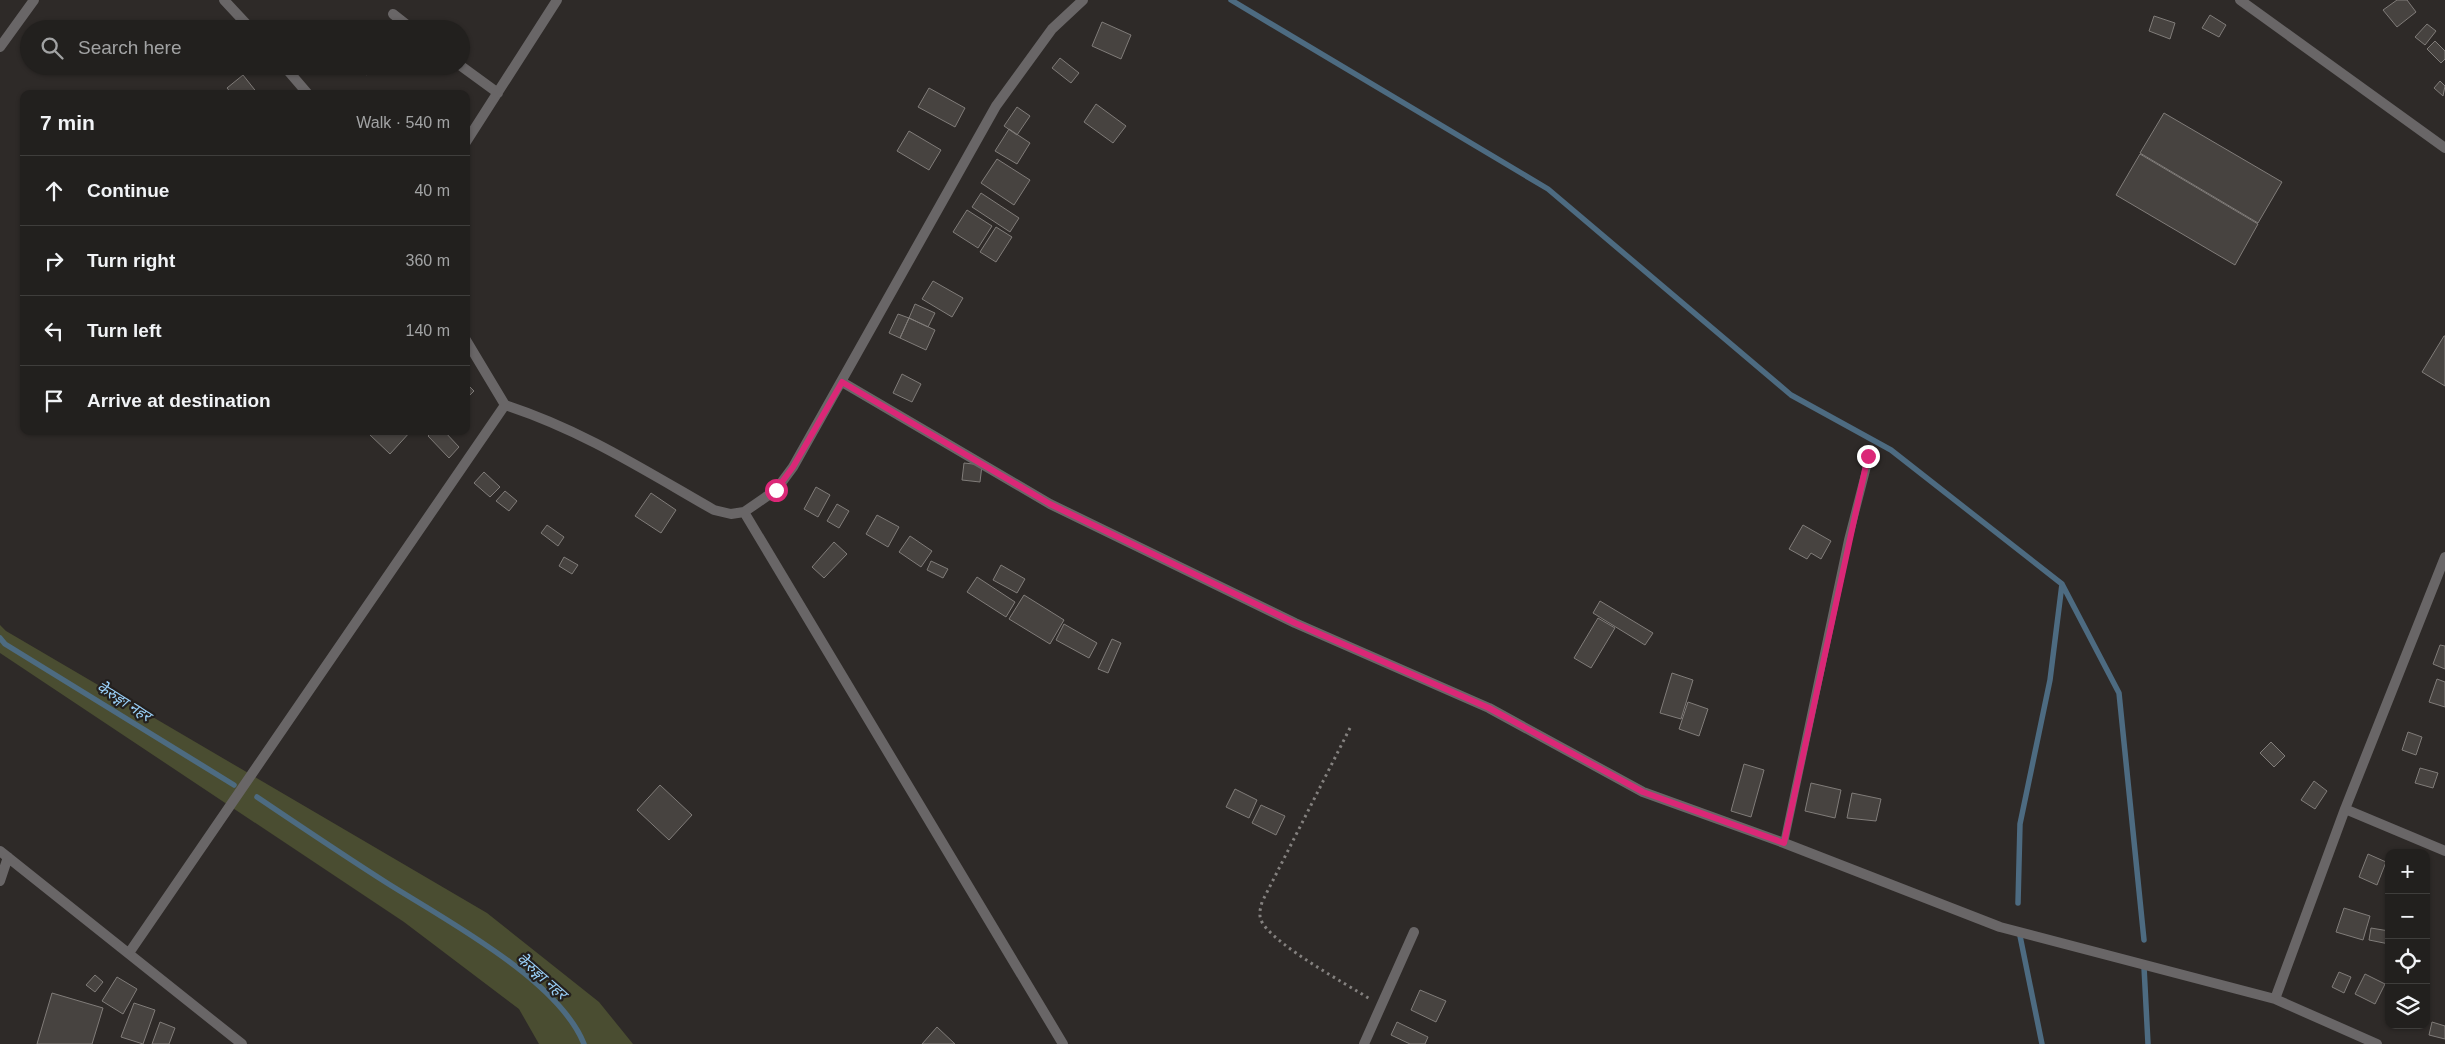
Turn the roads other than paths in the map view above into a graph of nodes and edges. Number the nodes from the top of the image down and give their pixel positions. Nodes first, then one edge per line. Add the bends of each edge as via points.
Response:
1 (34, 0) edge
2 (224, 0) edge
3 (557, 0) edge
4 (1083, 0) edge
5 (2240, 0) edge
6 (393, 14) dead end
7 (243, 20) edge
8 (401, 20) edge
9 (0, 47) edge
10 (470, 73) edge
11 (292, 75) edge
12 (305, 90) edge
13 (498, 93) junction
14 (470, 136) edge
15 (2445, 148) edge
16 (470, 347) edge
17 (842, 382) junction
18 (505, 405) junction
19 (1871, 451) dead end
20 (744, 512) junction
21 (2445, 557) edge
22 (2345, 809) junction
23 (1784, 843) junction
24 (2445, 851) edge
25 (4, 854) edge
26 (0, 881) edge
27 (1414, 932) dead end
28 (129, 954) junction
29 (2275, 999) junction
30 (242, 1044) edge
31 (1063, 1044) edge
32 (1364, 1044) edge
33 (2377, 1044) edge

1 - 9 street
2 - 7 street
3 - 13 street
4 - 17 street via 1052,29 996,106
5 - 15 street
6 - 8 street
10 - 13 street
11 - 12 street
13 - 14 street
16 - 18 street
17 - 20 street via 776,490
17 - 23 street via 1050,504 1269,611 1489,708 1643,792
18 - 20 street via 545,418 584,436 714,510 732,514
18 - 28 street
19 - 23 lane via 1848,540
20 - 31 street
21 - 22 street
22 - 24 street
22 - 29 street
23 - 29 street via 2000,928
25 - 26 street
25 - 28 street
27 - 32 street
28 - 30 street
29 - 33 street

